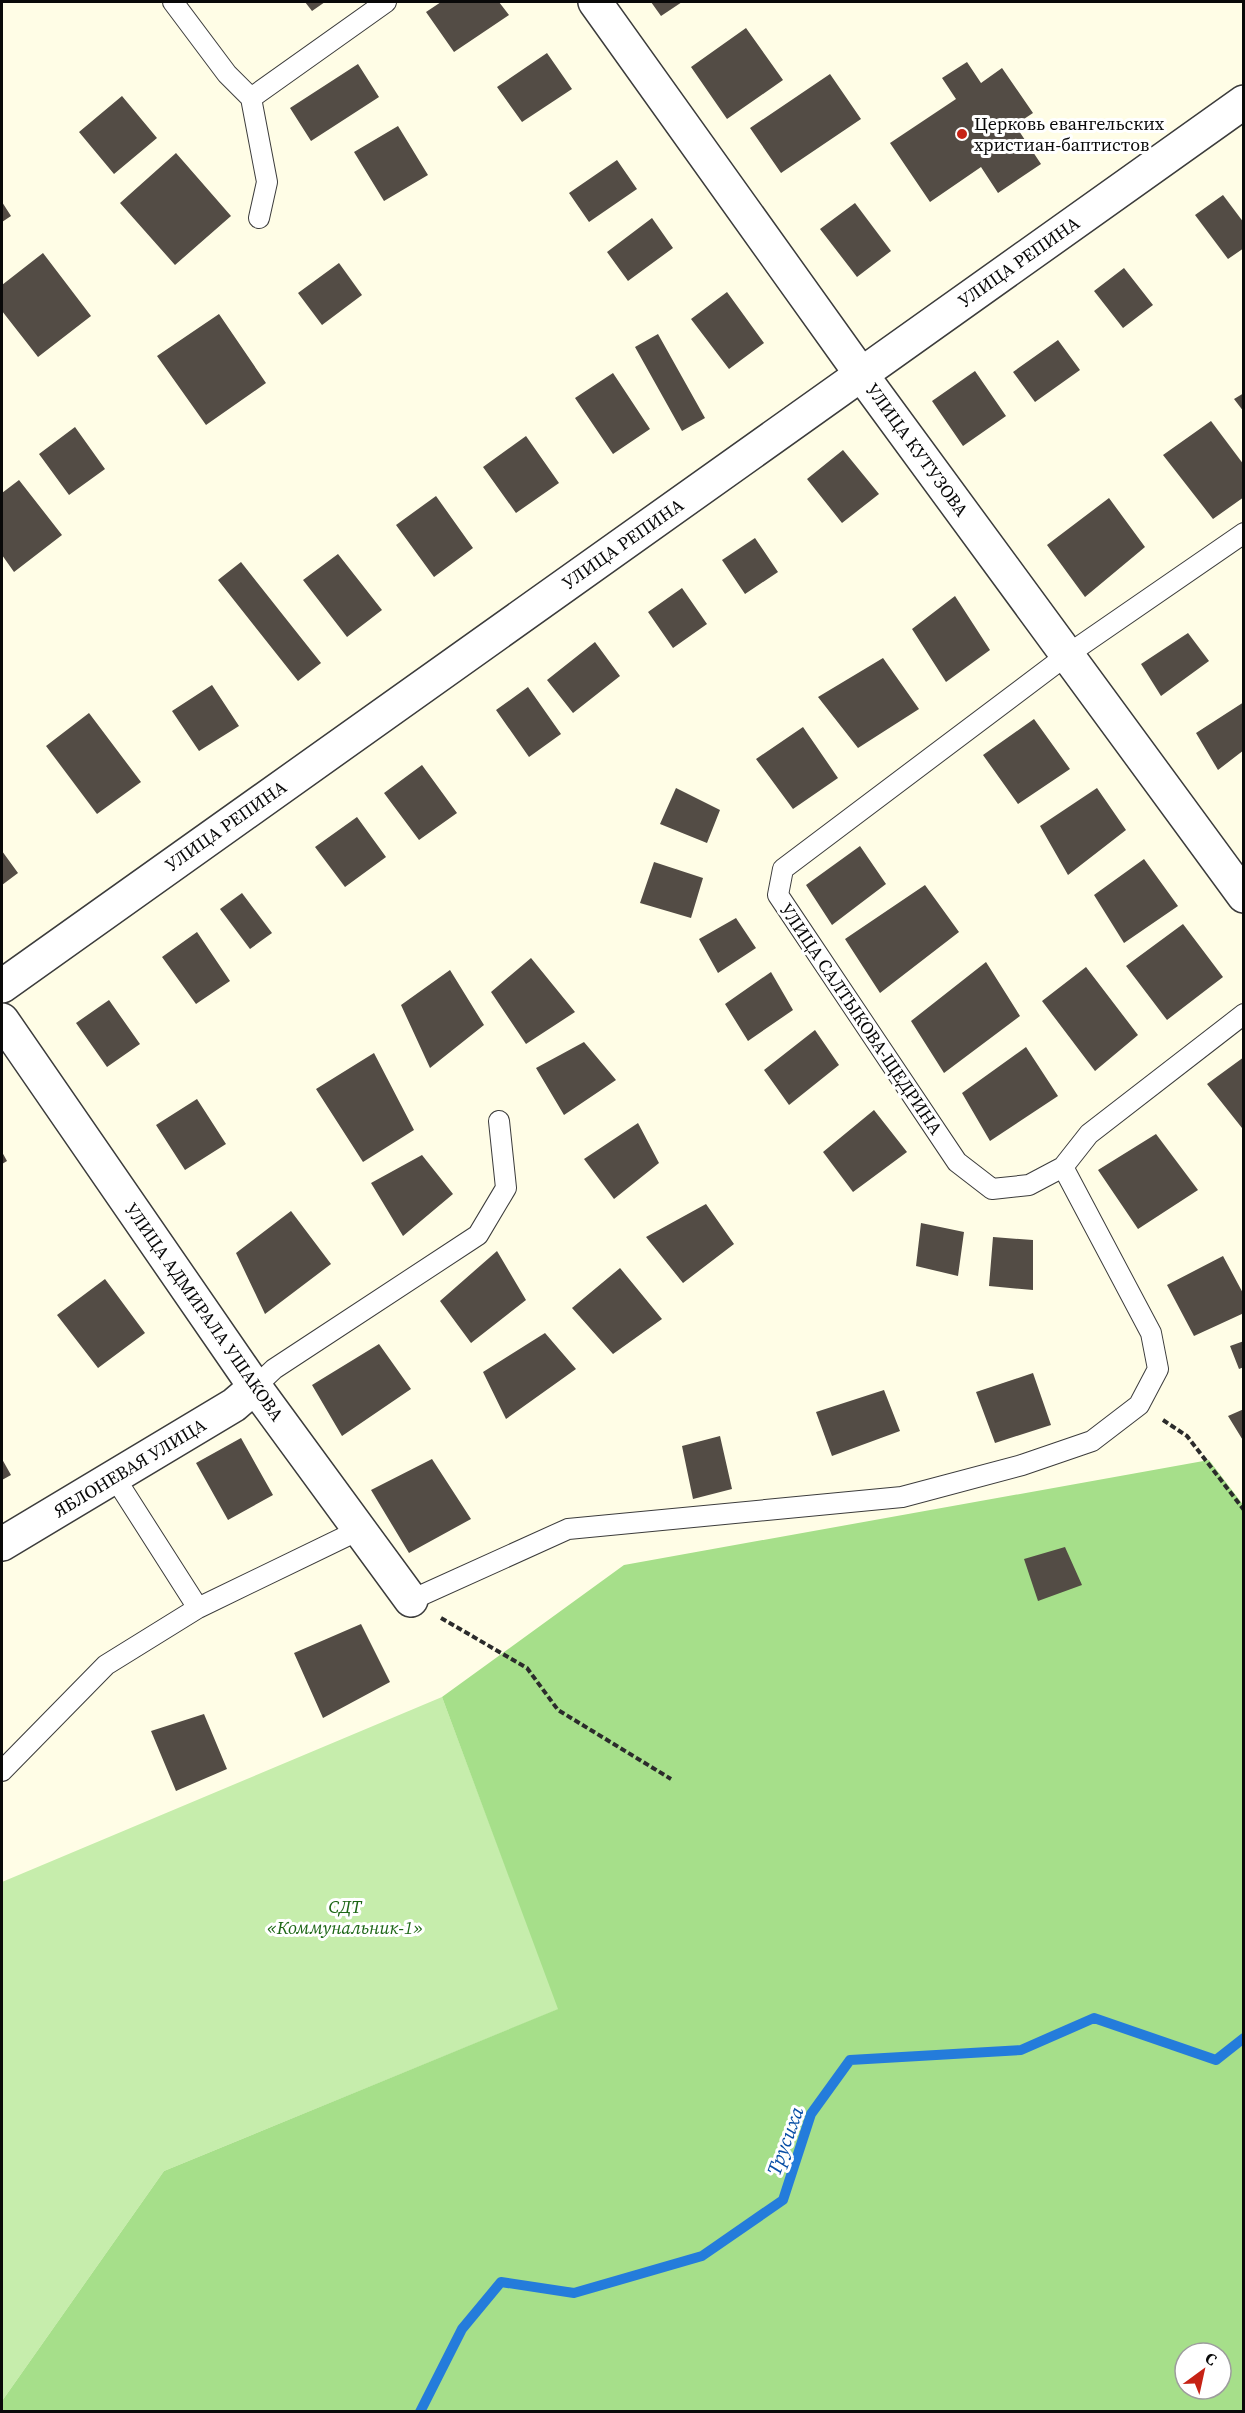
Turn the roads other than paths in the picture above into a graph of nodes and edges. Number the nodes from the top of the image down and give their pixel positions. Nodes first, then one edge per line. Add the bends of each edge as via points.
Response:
1 (173, 2) edge
2 (386, 2) edge
3 (595, 2) edge
4 (251, 98) junction
5 (1244, 102) edge
6 (259, 218) dead end
7 (861, 374) junction
8 (1244, 533) edge
9 (1067, 656) junction
10 (1244, 896) edge
11 (2, 986) edge
12 (1244, 1014) edge
13 (2, 1020) edge
14 (500, 1121) dead end
15 (1063, 1167) junction
16 (255, 1387) junction
17 (115, 1478) junction
18 (358, 1530) junction
19 (2, 1544) edge
20 (411, 1600) joint
21 (198, 1608) junction
22 (2, 1771) edge

1 - 4 lane via 227,74
2 - 4 lane
3 - 7 street, УЛИЦА КУТУЗОВА
4 - 6 lane via 267,182
5 - 7 street, УЛИЦА РЕПИНА
7 - 9 street, УЛИЦА КУТУЗОВА
7 - 11 street, УЛИЦА РЕПИНА
8 - 9 lane, УЛИЦА САЛТЫКОВА-ЩЕДРИНА
9 - 10 street, УЛИЦА КУТУЗОВА
9 - 15 lane, УЛИЦА САЛТЫКОВА-ЩЕДРИНА via 783,869 778,895 957,1162 992,1189 1029,1185
12 - 15 lane, УЛИЦА САЛТЫКОВА-ЩЕДРИНА via 1089,1134
13 - 16 street, УЛИЦА АДМИРАЛА УШАКОВА
14 - 16 lane via 506,1188 478,1235 274,1369
15 - 20 lane via 1151,1334 1158,1369 1139,1405 1092,1441 1022,1465 902,1497 568,1529
16 - 17 street, ЯБЛОНЕВАЯ УЛИЦА via 234,1405
16 - 18 street, УЛИЦА АДМИРАЛА УШАКОВА
17 - 19 street, ЯБЛОНЕВАЯ УЛИЦА
17 - 21 lane
18 - 20 street, УЛИЦА АДМИРАЛА УШАКОВА
18 - 21 lane
21 - 22 lane via 106,1665

